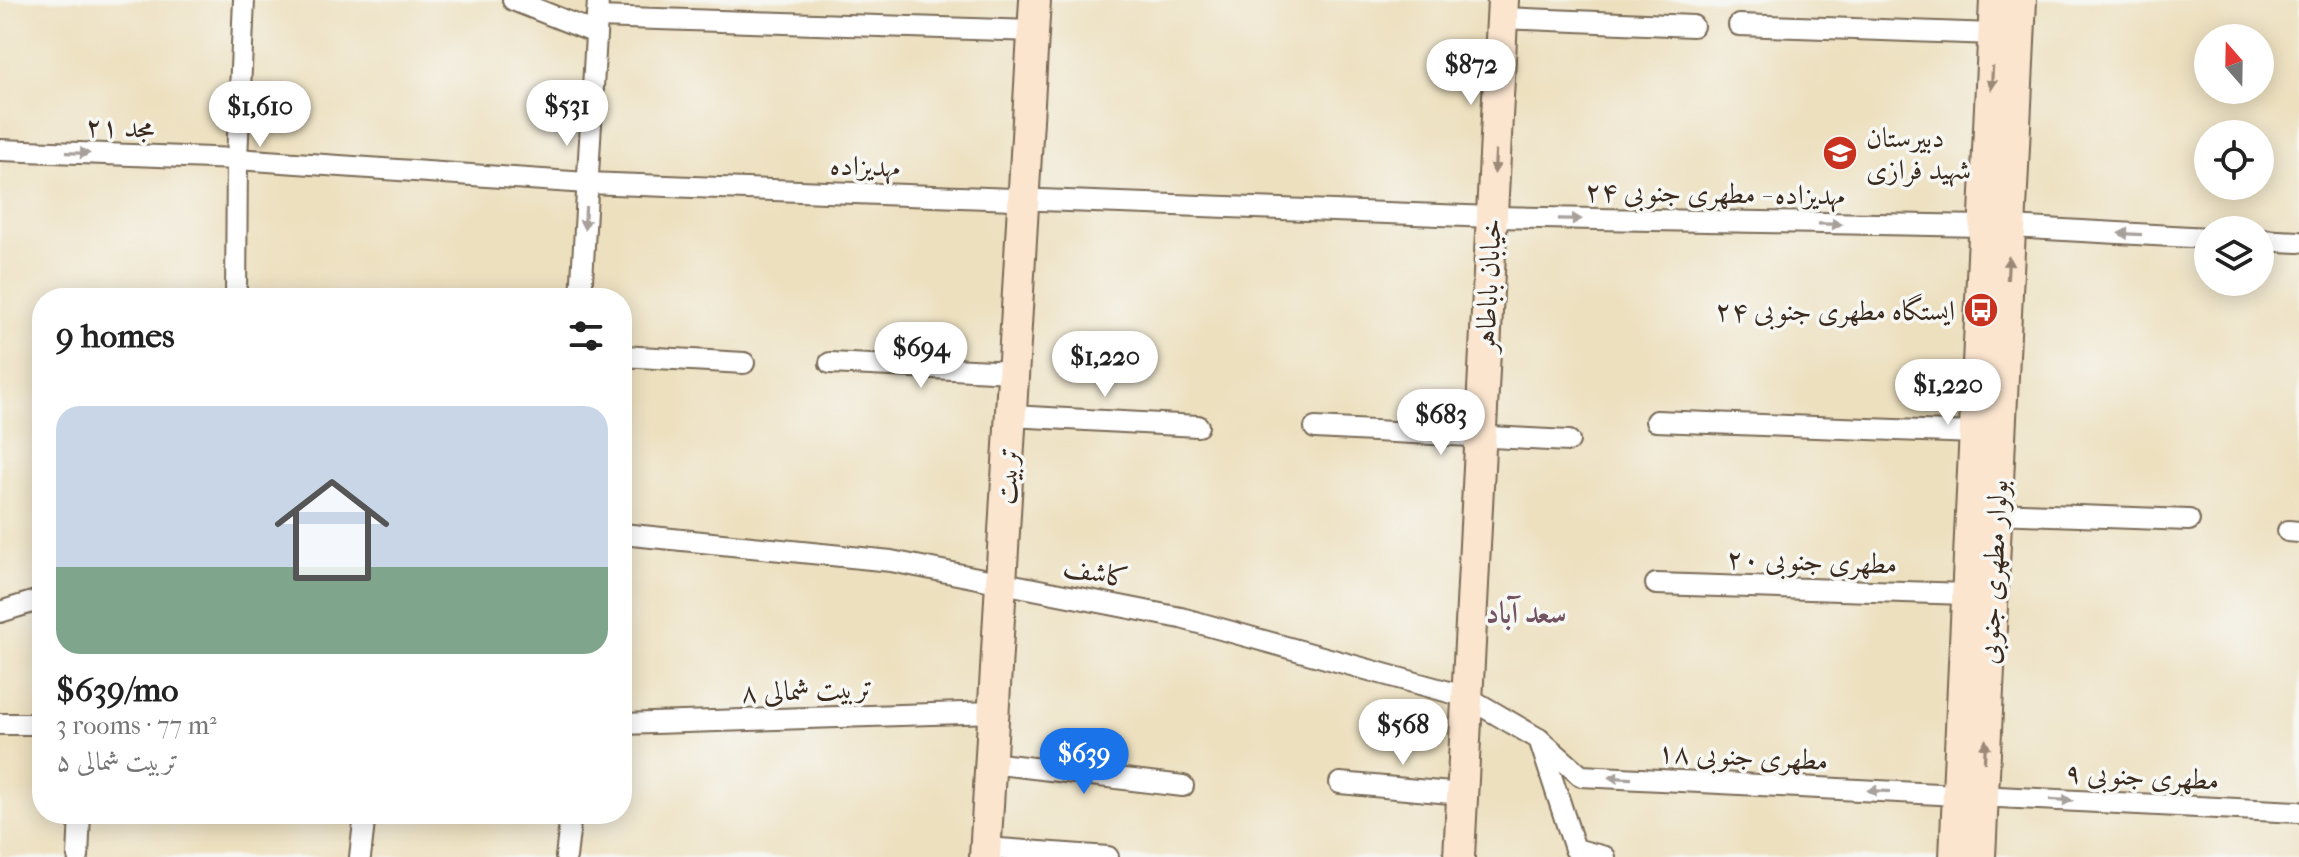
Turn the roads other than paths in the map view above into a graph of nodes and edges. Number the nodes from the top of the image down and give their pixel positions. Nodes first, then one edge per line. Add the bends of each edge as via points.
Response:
1 (244, 0) edge
2 (513, 0) edge
3 (1035, 0) edge
4 (1995, 0) edge
5 (2021, 0) edge
6 (1503, 9) edge
7 (597, 17) edge
8 (1739, 25) dead end
9 (1693, 26) dead end
10 (1033, 31) junction
11 (1994, 34) junction
12 (0, 150) edge
13 (237, 159) junction
14 (587, 183) junction
15 (1023, 200) junction
16 (1492, 217) junction
17 (1997, 227) junction
18 (2194, 237) edge
19 (2274, 241) edge
20 (2299, 242) edge
21 (236, 288) edge
22 (582, 288) edge
23 (632, 357) edge
24 (744, 363) dead end
25 (830, 363) dead end
26 (1013, 372) junction
27 (1011, 416) junction
28 (1656, 421) dead end
29 (1198, 426) dead end
30 (1315, 428) dead end
31 (1975, 433) junction
32 (1481, 437) junction
33 (1569, 441) dead end
34 (1996, 513) junction
35 (2189, 520) dead end
36 (632, 535) edge
37 (1001, 581) junction
38 (1656, 584) dead end
39 (1967, 594) junction
40 (32, 602) edge
41 (0, 612) edge
42 (1467, 697) junction
43 (994, 712) junction
44 (0, 724) edge
45 (32, 724) edge
46 (632, 724) edge
47 (1539, 739) junction
48 (991, 763) junction
49 (1340, 783) dead end
50 (1183, 786) dead end
51 (1462, 794) junction
52 (1970, 796) junction
53 (2299, 812) edge
54 (80, 824) edge
55 (364, 824) edge
56 (570, 824) edge
57 (986, 852) edge
58 (78, 857) edge
59 (360, 857) edge
60 (566, 857) edge
61 (1108, 857) edge
62 (1459, 857) edge
63 (1605, 857) edge
64 (1955, 857) edge
65 (1980, 857) edge

1 - 13 street
2 - 7 street
3 - 10 main road, تربیت
4 - 11 main road, بولوار مطهری جنوبی
5 - 17 main road, بولوار مطهری جنوبی
6 - 9 street
6 -> 16 main road, خیابان باباطاهر
7 - 10 street
7 - 14 street
8 - 11 street
10 - 15 main road, تربیت
11 -> 17 main road, بولوار مطهری جنوبی
12 -> 13 street, مجد ۲۱
13 - 14 street, مهدیزاده
13 - 21 street
14 - 15 street, مهدیزاده
14 -> 22 street
15 - 16 street, مهدیزاده
15 - 26 main road, تربیت
16 -> 17 street, مهدیزاده - مطهری جنوبی ۲۴
16 - 32 main road, خیابان باباطاهر
18 -> 17 street, مهدیزاده - مطهری جنوبی ۲۴
17 - 31 main road, بولوار مطهری جنوبی
34 -> 17 main road, بولوار مطهری جنوبی
19 - 20 street
23 - 24 street
25 - 26 street
26 - 27 main road, تربیت
27 - 29 street
27 - 37 main road, تربیت
28 - 31 street
30 - 32 street
31 - 39 main road, بولوار مطهری جنوبی
32 - 33 street
32 - 42 main road, خیابان باباطاهر
34 - 35 street
52 -> 34 main road, بولوار مطهری جنوبی
36 - 37 street, کاشف via 891,561
37 - 42 street, کاشف via 1181,618
37 - 43 main road, تربیت
38 - 39 street, مطهری جنوبی ۲۰
39 - 52 main road, بولوار مطهری جنوبی
40 - 41 street
42 - 47 street, کاشف
42 - 51 main road, خیابان باباطاهر
43 - 46 street, تربیت شمالی ۸
43 - 48 main road, تربیت
44 - 45 street
52 -> 47 street, مطهری جنوبی ۱۸ via 1581,776
47 - 63 street via 1575,849
48 - 50 street
48 - 57 main road, تربیت
49 - 51 street
51 - 62 main road, خیابان باباطاهر
52 -> 53 street, مطهری جنوبی ۹
52 - 64 main road, بولوار مطهری جنوبی
52 - 65 main road, بولوار مطهری جنوبی
54 - 58 street
55 - 59 street
56 - 60 street
57 - 61 street

